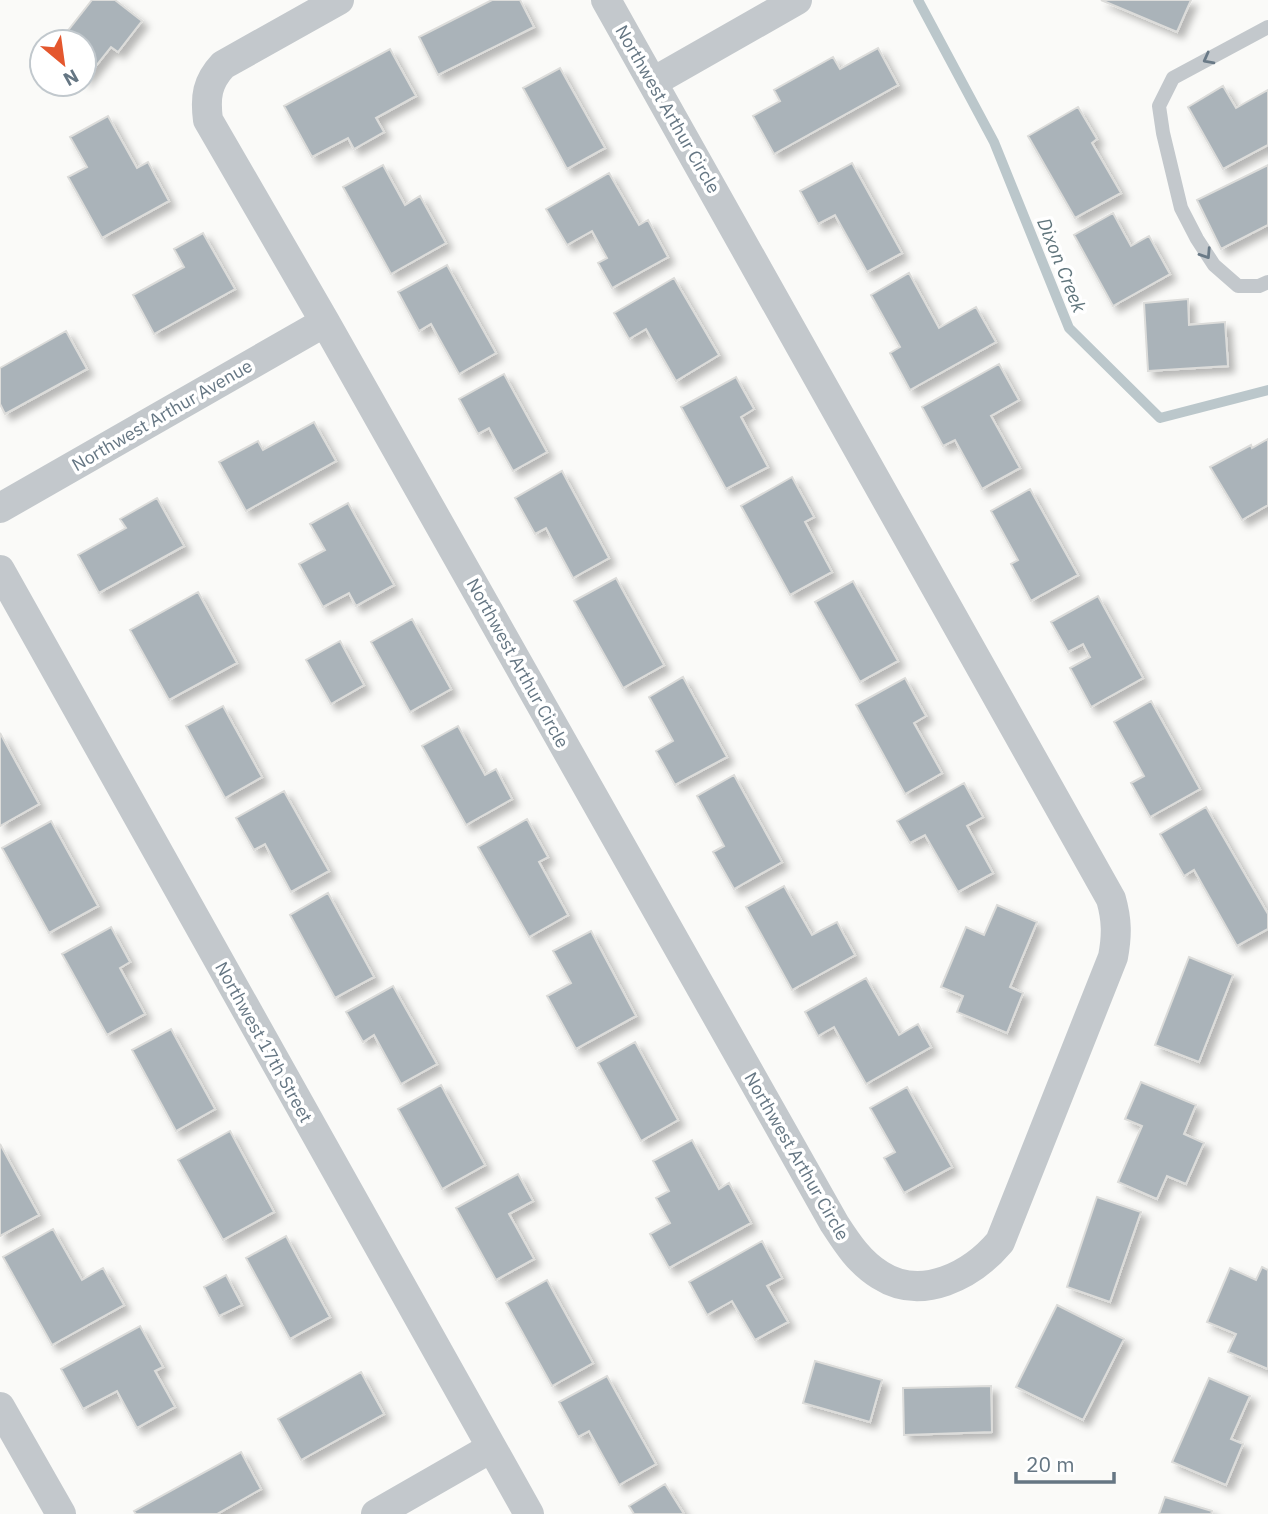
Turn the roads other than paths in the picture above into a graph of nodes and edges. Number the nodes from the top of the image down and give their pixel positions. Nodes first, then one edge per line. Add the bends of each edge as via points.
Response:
1 (339, 0) edge
2 (606, 0) edge
3 (797, 0) edge
4 (1268, 27) edge
5 (653, 82) junction
6 (1268, 282) edge
7 (325, 322) junction
8 (0, 508) edge
9 (0, 570) edge
10 (0, 1407) edge
11 (491, 1448) junction
12 (61, 1514) edge
13 (376, 1514) edge
14 (529, 1514) edge

1 - 7 street, Northwest Arthur Circle via 223,65 212,76 205,98 208,120
2 - 5 street, Northwest Arthur Circle
3 - 5 street
4 -> 6 lane via 1173,78 1160,106 1181,208 1197,239 1214,265 1238,286
5 - 7 street, Northwest Arthur Circle via 1111,899 1117,937 1113,957 1000,1242 986,1259 949,1280 928,1285 896,1283 853,1252
7 - 8 street, Northwest Arthur Avenue
9 - 11 street, Northwest 17th Street
10 - 12 street
11 - 13 street
11 - 14 street, Northwest 17th Street

